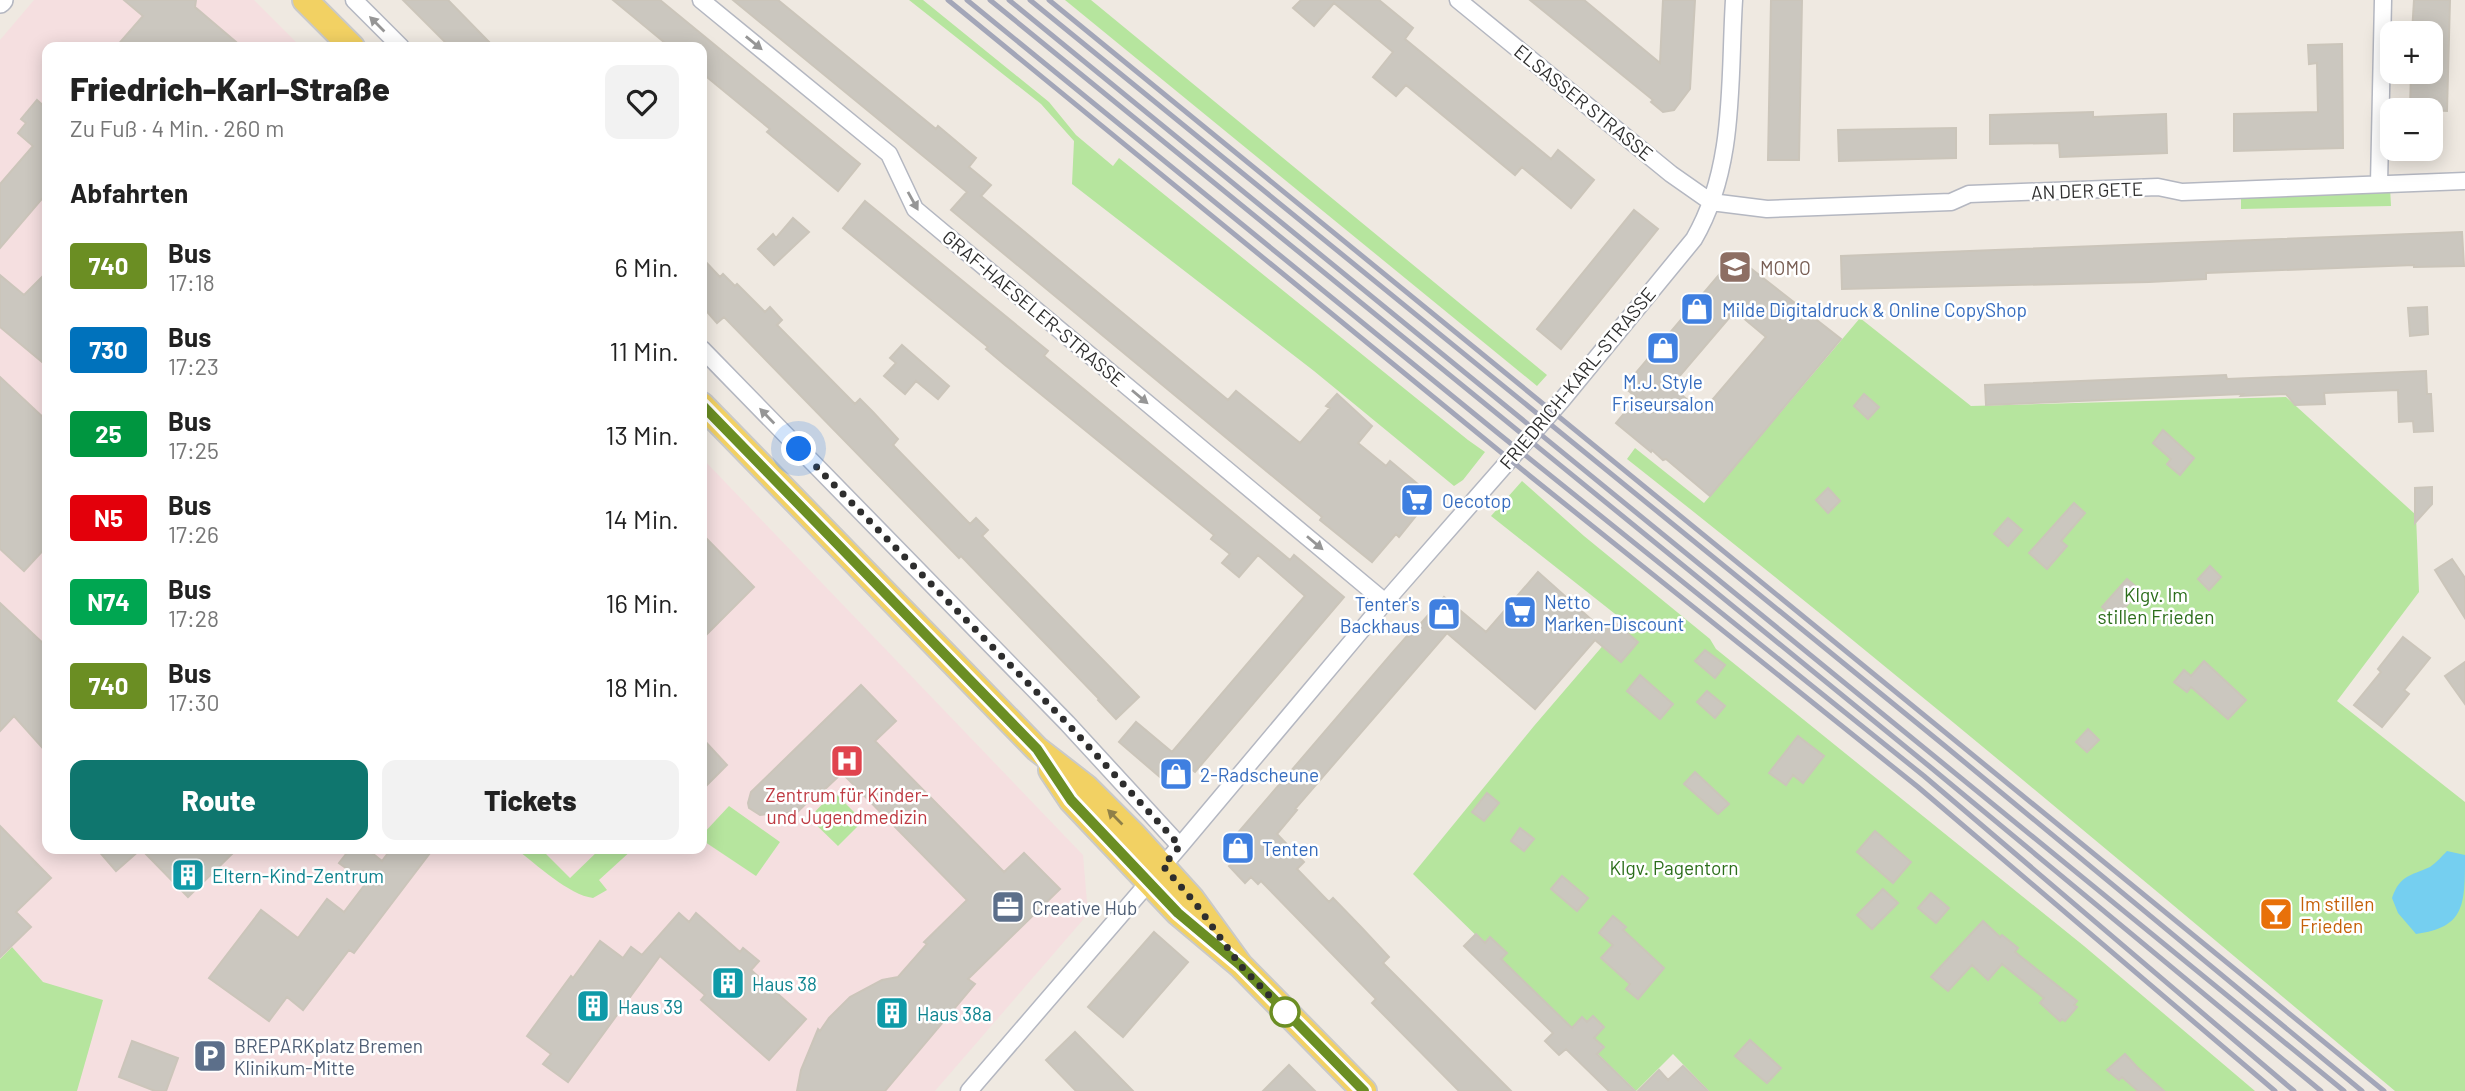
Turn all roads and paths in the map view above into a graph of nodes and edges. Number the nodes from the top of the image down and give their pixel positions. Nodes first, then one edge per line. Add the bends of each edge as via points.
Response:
1 (306, 0) edge
2 (354, 0) edge
3 (701, 0) edge
4 (1458, 0) edge
5 (1734, 0) edge
6 (2382, 0) edge
7 (347, 42) edge
8 (396, 42) edge
9 (2465, 181) edge
10 (2379, 184) junction
11 (1711, 202) junction
12 (707, 354) edge
13 (707, 410) edge
14 (1385, 602) junction
15 (1175, 841) junction
16 (1156, 874) junction
17 (969, 1091) edge
18 (1364, 1091) edge

1 - 7 main road
8 -> 2 street
3 -> 14 street, GRAF-HAESELER-STRASSE via 890,154 915,209
4 - 11 street, ELSASSER STRASSE
5 - 11 street, FRIEDRICH-KARL-STRASSE via 1726,150
6 - 10 street
9 - 10 street, AN DER GETE
10 - 11 street, AN DER GETE via 1969,194 1951,202 1766,209
11 - 14 street, FRIEDRICH-KARL-STRASSE via 1694,239 1562,400
15 -> 12 street via 1067,723
13 - 16 main road via 1037,749 1071,800
14 - 15 street, FRIEDRICH-KARL-STRASSE
15 - 16 street, FRIEDRICH-KARL-STRASSE
16 - 17 street, FRIEDRICH-KARL-STRASSE
16 - 18 main road via 1183,918 1240,965

